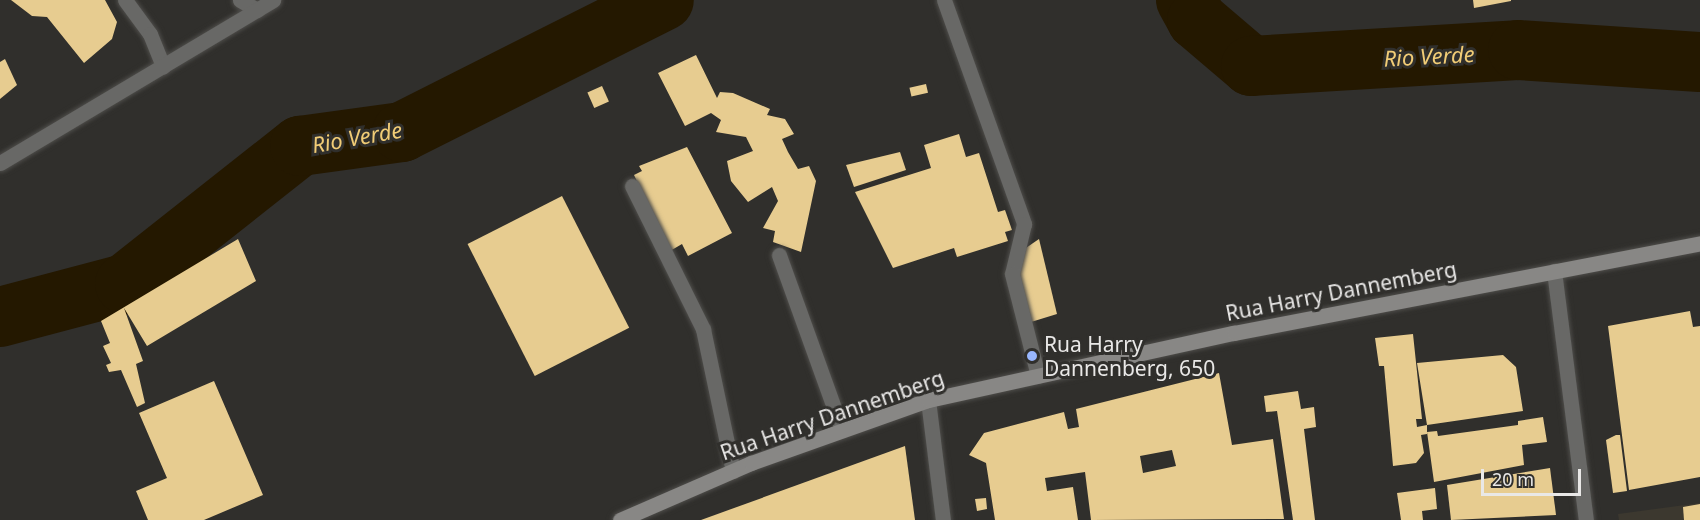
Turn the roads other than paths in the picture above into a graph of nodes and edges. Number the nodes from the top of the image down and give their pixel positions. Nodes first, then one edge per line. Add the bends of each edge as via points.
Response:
1 (125, 0) edge
2 (240, 0) edge
3 (273, 0) edge
4 (944, 0) edge
5 (257, 9) junction
6 (163, 67) junction
7 (0, 163) edge
8 (632, 186) dead end
9 (1700, 243) edge
10 (779, 255) dead end
11 (1554, 271) junction
12 (1038, 376) junction
13 (928, 400) junction
14 (842, 430) junction
15 (733, 471) junction
16 (620, 520) edge
17 (943, 520) edge
18 (1586, 520) edge

1 - 6 street via 150,34
2 - 5 street
3 - 5 street
4 - 12 street via 1024,224 1012,274
5 - 6 street
6 - 7 street
8 - 15 street via 703,329
9 - 11 main road, Rua Harry Dannemberg
10 - 14 street
11 - 12 main road, Rua Harry Dannemberg
11 - 18 street
12 - 13 main road, Rua Harry Dannemberg
13 - 14 main road, Rua Harry Dannemberg
13 - 17 street
14 - 15 main road, Rua Harry Dannemberg
15 - 16 main road, Rua Harry Dannemberg

